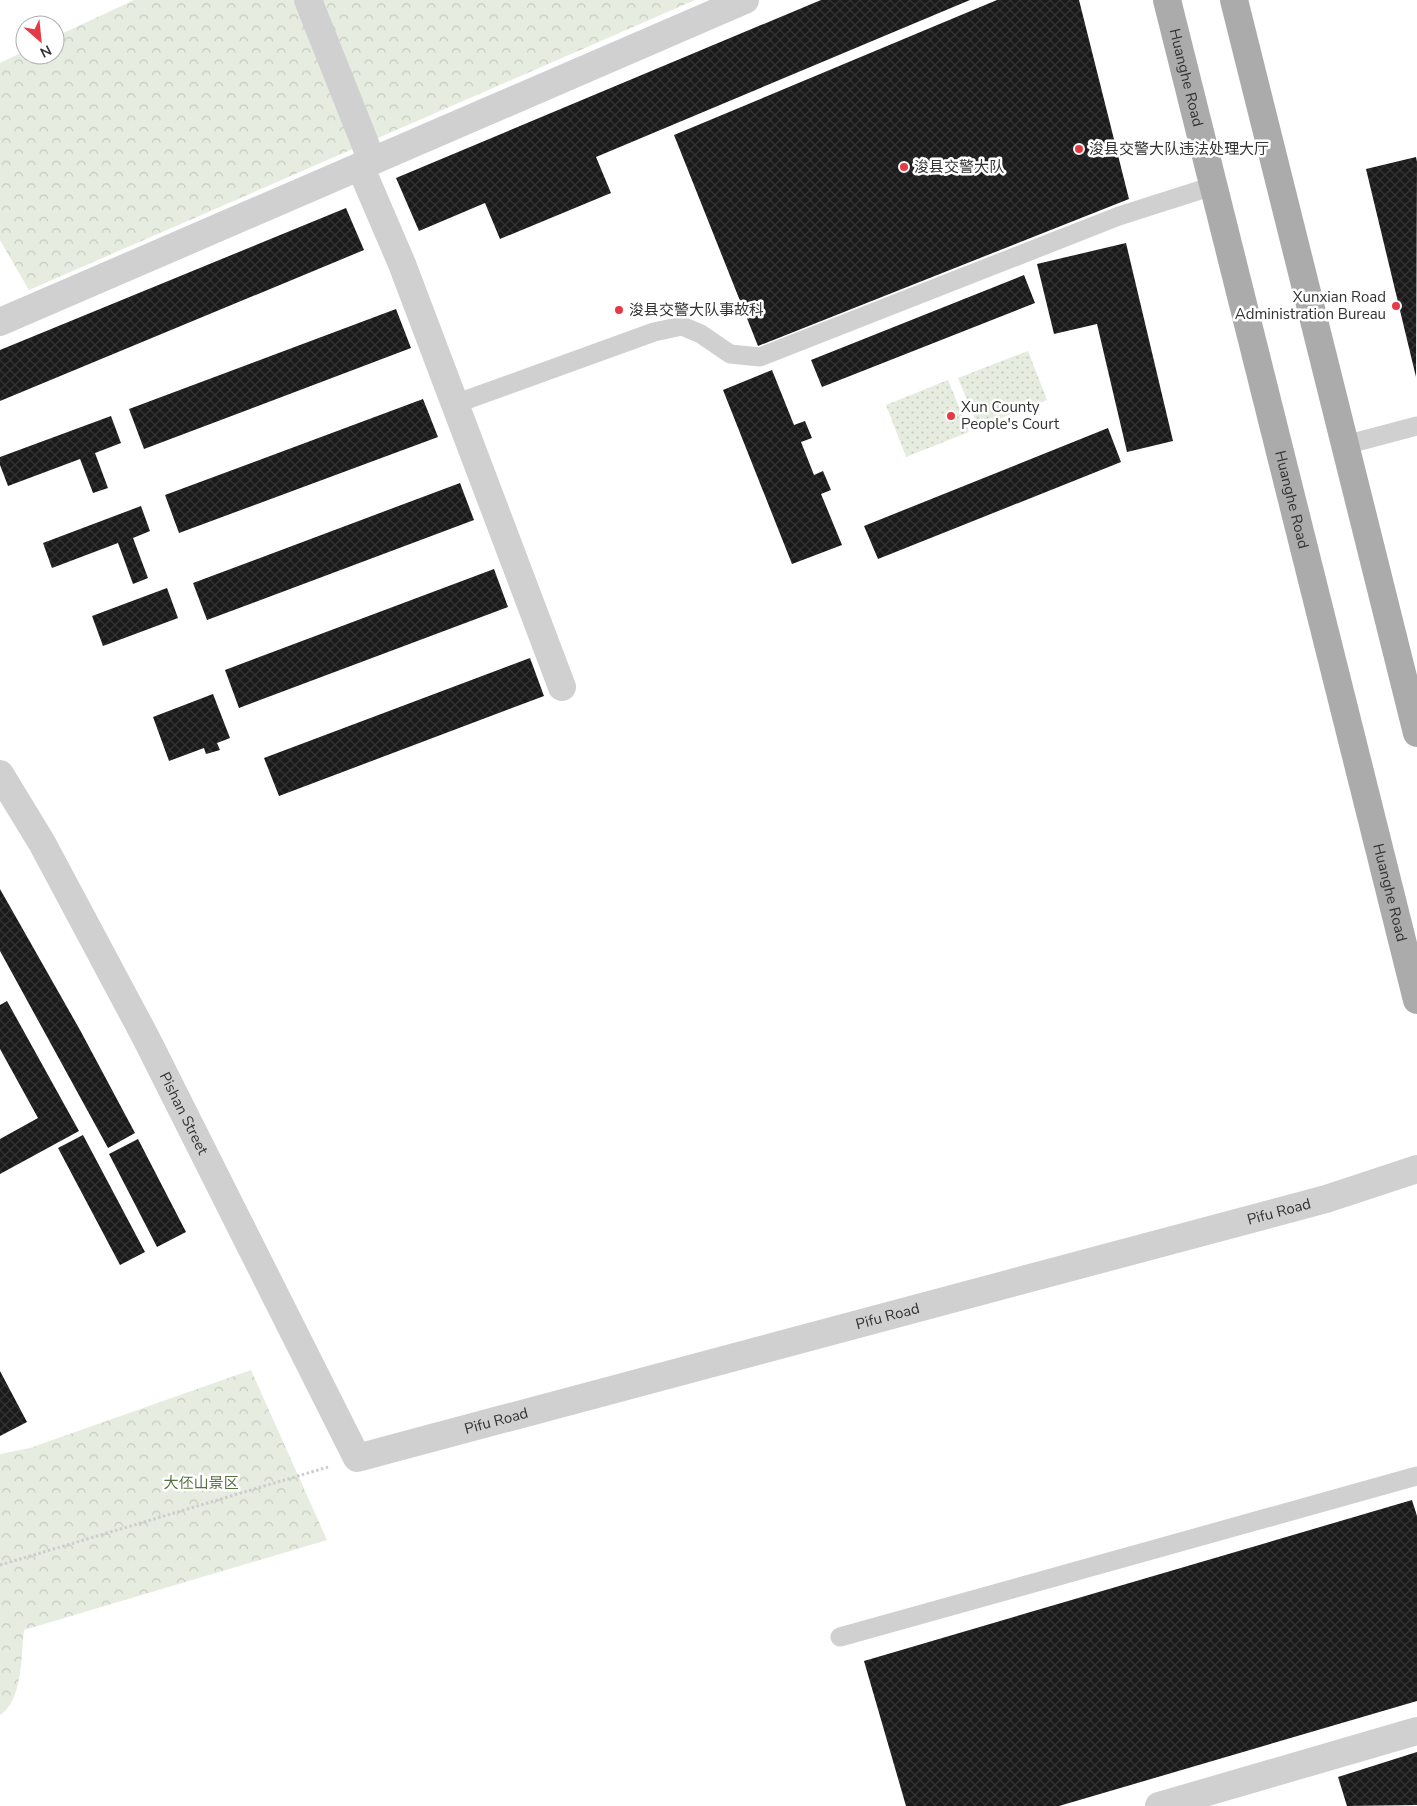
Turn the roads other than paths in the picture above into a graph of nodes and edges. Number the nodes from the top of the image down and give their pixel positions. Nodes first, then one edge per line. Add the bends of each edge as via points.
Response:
1 (308, 0) edge
2 (745, 0) edge
3 (1167, 0) edge
4 (1234, 0) edge
5 (366, 164) junction
6 (1213, 186) junction
7 (0, 322) edge
8 (455, 404) junction
9 (1417, 426) edge
10 (1345, 444) junction
11 (562, 687) dead end
12 (1417, 733) edge
13 (0, 774) edge
14 (1417, 1000) edge
15 (1417, 1169) edge
16 (357, 1458) joint
17 (1417, 1476) edge
18 (840, 1637) dead end
19 (1417, 1730) edge
20 (1160, 1806) edge

1 - 5 street
2 - 5 street
3 - 6 main road, Huanghe Road
4 - 10 main road
5 - 7 street
5 - 8 street
6 - 8 lane via 1118,216 760,358 730,354 702,334 682,326 654,332
6 - 14 main road, Huanghe Road
8 - 11 street
9 - 10 lane
10 - 12 main road
13 - 16 street, Pishan Street via 42,843 145,1036
15 - 16 street, Pifu Road via 1326,1200
17 - 18 lane
19 - 20 street

